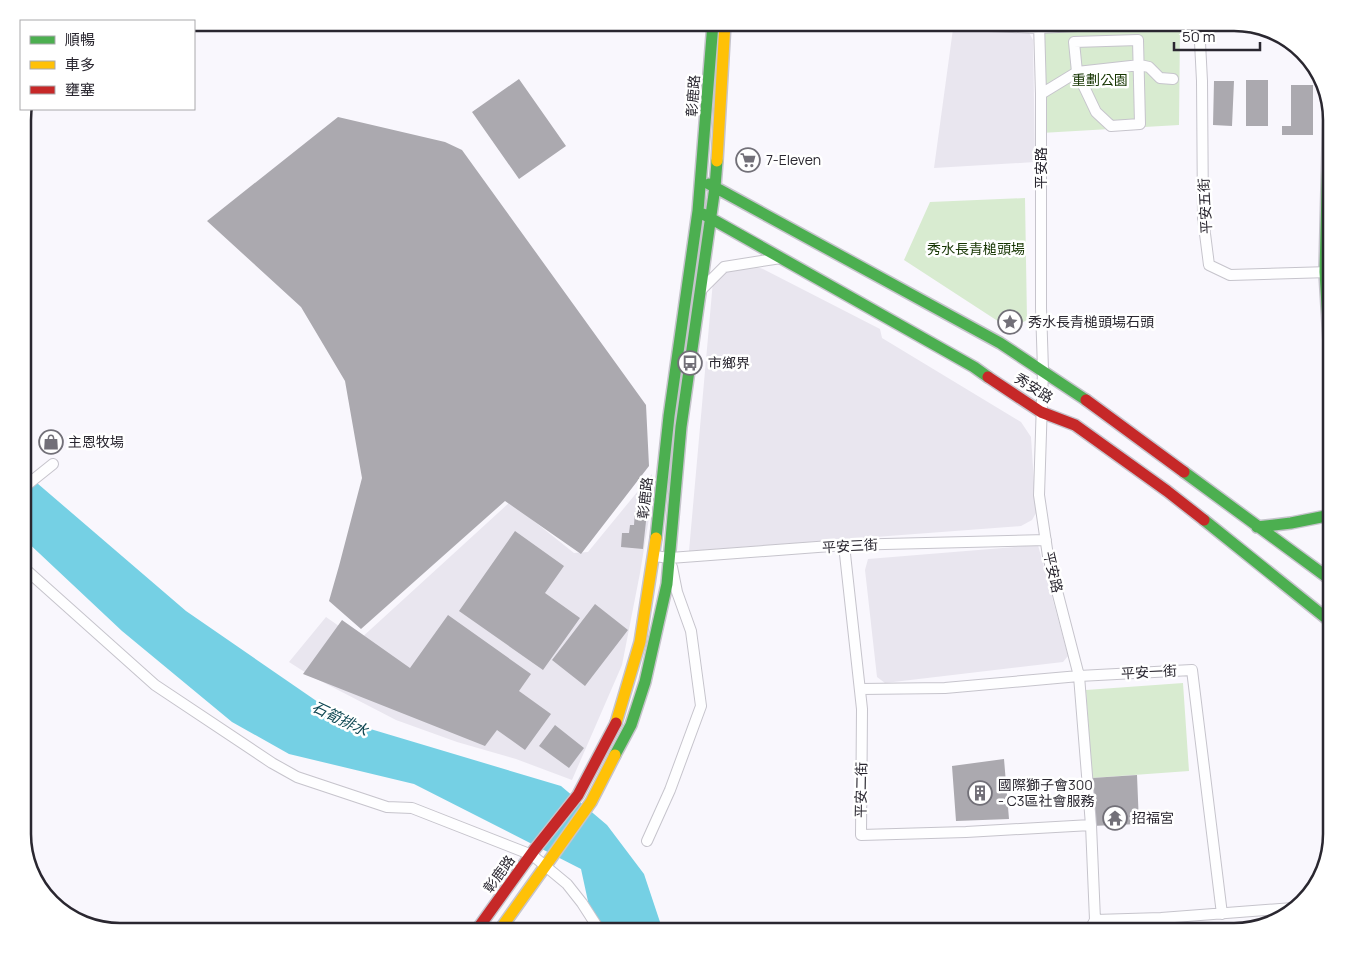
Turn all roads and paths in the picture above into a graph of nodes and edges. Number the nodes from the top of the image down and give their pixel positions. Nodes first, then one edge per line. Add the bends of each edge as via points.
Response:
1 (713, 31) edge
2 (724, 31) edge
3 (1039, 31) edge
4 (1199, 31) edge
5 (1140, 65) junction
6 (1077, 72) junction
7 (1173, 79) dead end
8 (1041, 94) junction
9 (702, 180) junction
10 (715, 187) junction
11 (698, 211) junction
12 (710, 218) junction
13 (781, 258) junction
14 (1323, 272) edge
15 (700, 291) junction
16 (1044, 370) junction
17 (1041, 412) junction
18 (53, 464) dead end
19 (31, 482) edge
20 (1323, 516) edge
21 (1257, 527) junction
22 (1046, 540) junction
23 (844, 545) junction
24 (654, 556) junction
25 (670, 558) junction
26 (31, 574) edge
27 (1323, 574) edge
28 (1323, 616) edge
29 (1079, 676) junction
30 (861, 688) junction
31 (1090, 825) junction
32 (647, 841) dead end
33 (534, 852) junction
34 (547, 862) junction
35 (1281, 909) edge
36 (1222, 914) junction
37 (1161, 918) junction
38 (1095, 920) junction
39 (483, 923) edge
40 (505, 923) edge
41 (594, 923) edge
42 (1094, 923) edge
43 (1160, 923) edge

1 - 9 main road, 彰鹿路
2 - 10 main road, 彰鹿路
3 - 8 street, 平安路
4 - 14 street, 平安五街 via 1203,218 1209,265 1230,275
5 - 6 street
5 - 6 street via 1138,40 1074,42
5 - 6 street via 1140,124 1111,126 1096,112
5 - 7 street via 1149,67 1160,78
6 - 8 street
8 - 16 street, 平安路
9 - 10 main road, 秀安路
9 - 11 main road, 彰鹿路
10 - 12 main road, 彰鹿路
10 - 16 main road, 秀安路
11 - 12 main road, 秀安路
11 - 24 main road, 彰鹿路 via 669,416
12 - 13 main road, 秀安路
12 - 15 main road, 彰鹿路
13 - 15 street via 724,268
13 - 17 main road, 秀安路 via 974,367
15 - 25 main road, 彰鹿路 via 681,428
16 - 17 street, 平安路
16 - 21 main road, 秀安路
17 - 22 street, 平安路 via 1039,495
17 - 28 main road, 秀安路 via 1075,425 1167,491
18 - 19 street
20 - 21 main road
21 - 27 main road, 秀安路
22 - 23 street, 平安三街
22 - 29 street, 平安路
23 - 25 street, 平安三街
23 - 30 street, 平安二街
24 - 25 street, 平安三街
24 - 33 main road, 彰鹿路 via 640,642 618,719 578,795
25 - 32 street via 677,592 691,631 701,706
25 - 34 main road, 彰鹿路 via 656,637 630,725 591,802
26 - 33 street via 155,685 297,778 387,806 412,808
29 - 30 street, 平安一街 via 945,688
29 - 31 street, 平安路
29 - 36 street, 平安一街 via 1192,670
30 - 31 street, 平安二街 via 861,835
31 - 38 street, 平安路
33 - 34 street
33 - 39 main road, 彰鹿路
34 - 40 main road, 彰鹿路
34 - 41 street
35 - 36 street
36 - 37 street
37 - 38 street
37 - 43 street
38 - 42 street

